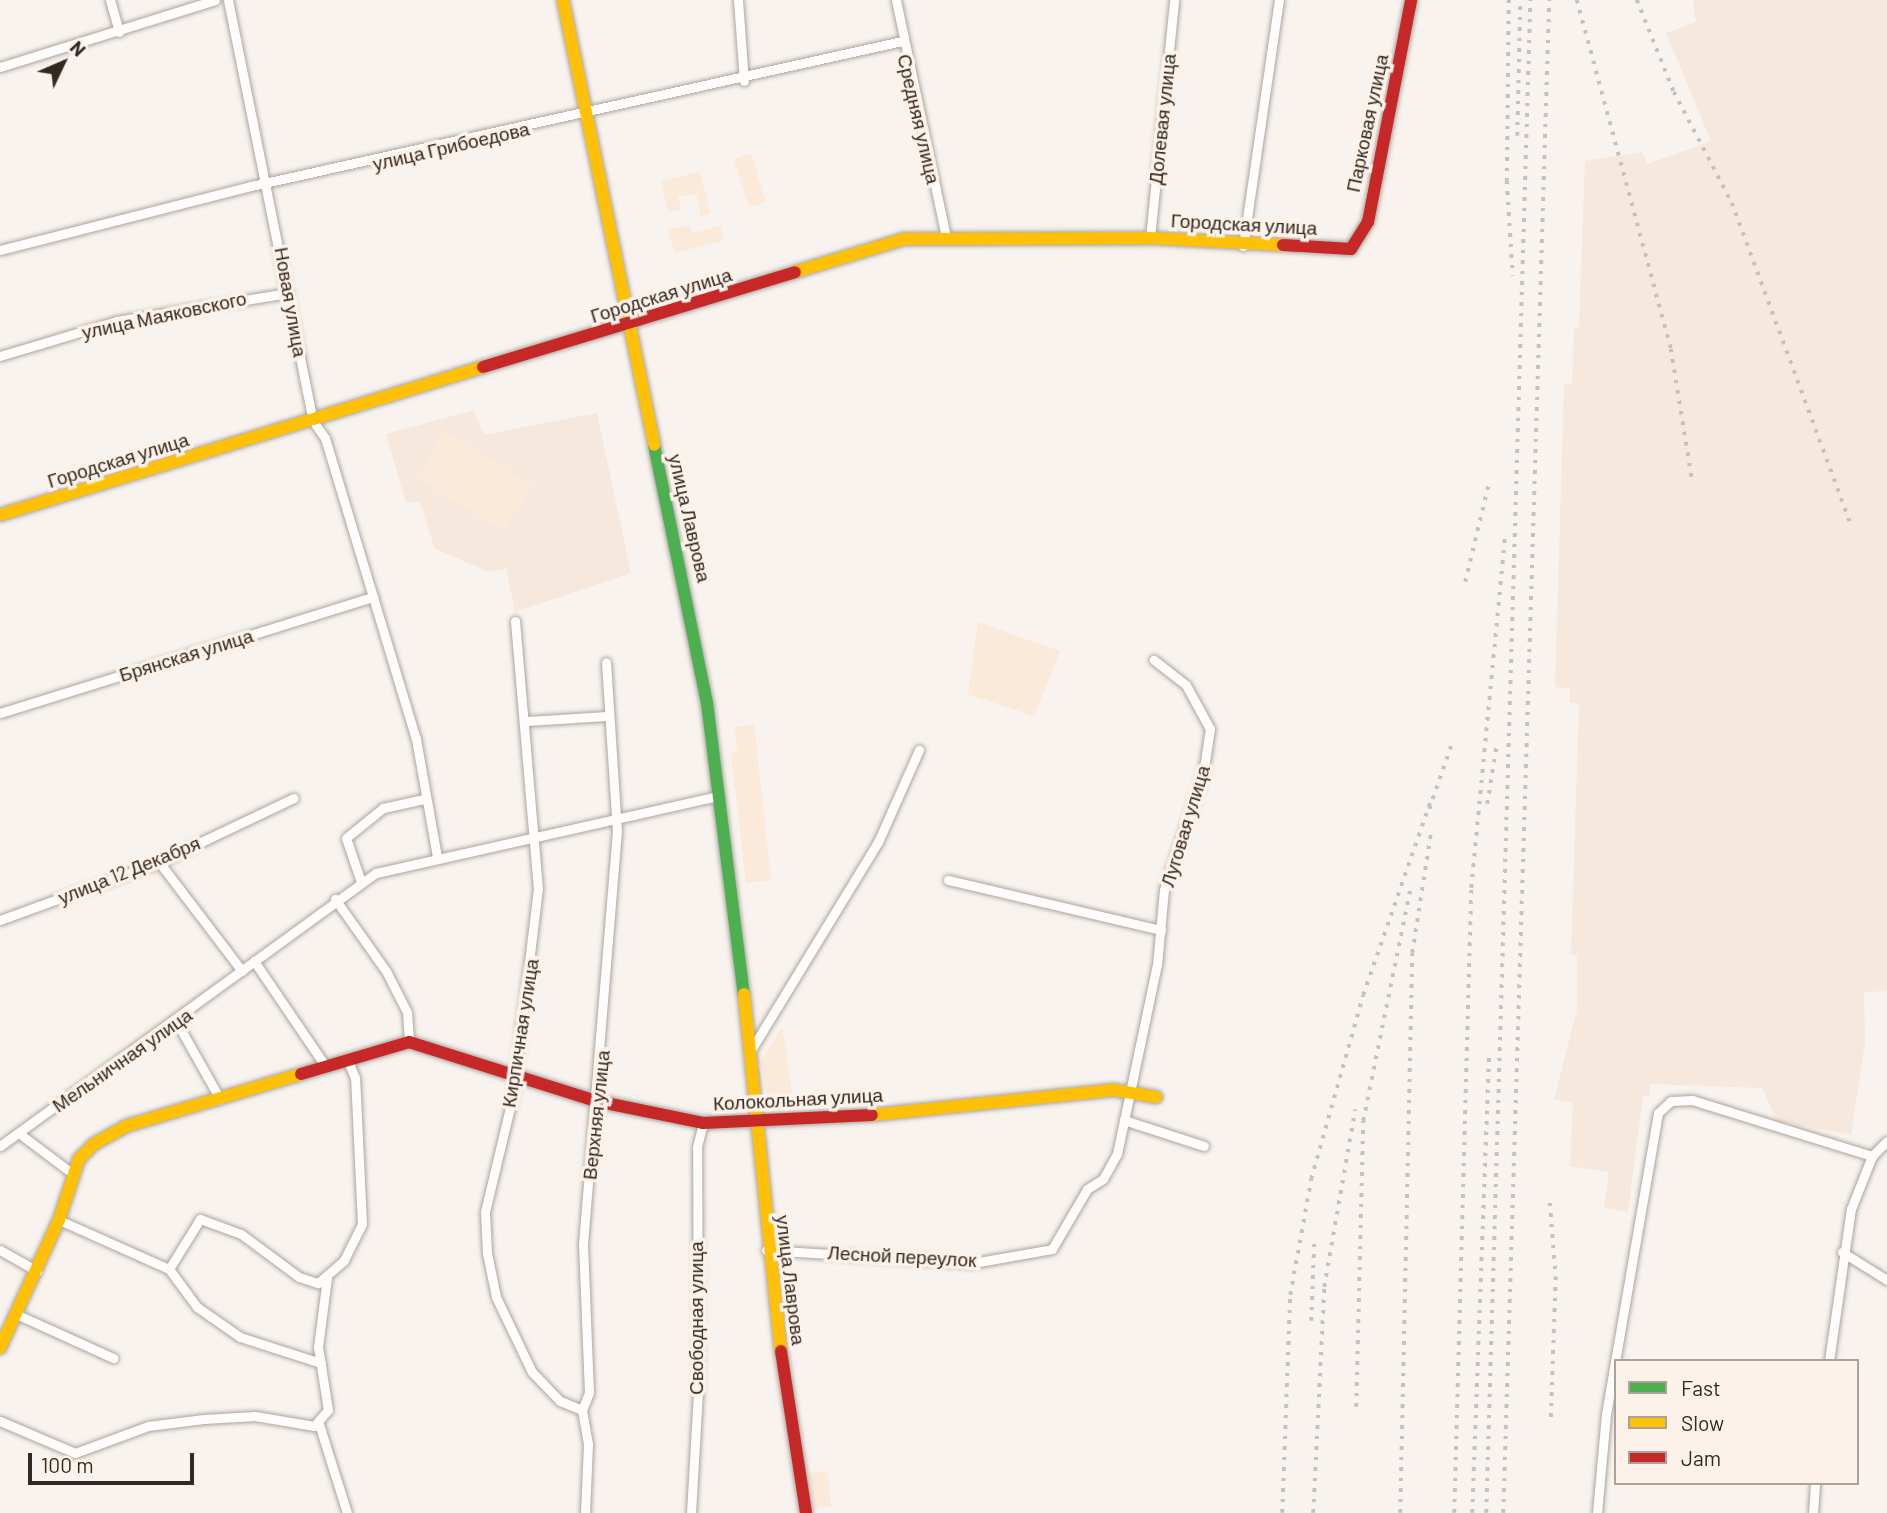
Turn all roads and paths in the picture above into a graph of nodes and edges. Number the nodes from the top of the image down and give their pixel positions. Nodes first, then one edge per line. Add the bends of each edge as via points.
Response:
1 (110, 0) edge
2 (215, 0) edge
3 (228, 0) edge
4 (562, 0) edge
5 (738, 0) edge
6 (896, 0) edge
7 (1174, 0) edge
8 (1279, 0) edge
9 (1410, 0) edge
10 (119, 32) junction
11 (902, 41) junction
12 (0, 67) edge
13 (744, 81) junction
14 (584, 115) junction
15 (270, 186) junction
16 (946, 237) junction
17 (1150, 238) junction
18 (1243, 246) junction
19 (1351, 249) joint
20 (0, 250) edge
21 (288, 293) junction
22 (627, 326) junction
23 (0, 356) edge
24 (313, 421) junction
25 (0, 515) edge
26 (373, 597) junction
27 (515, 621) dead end
28 (1154, 660) dead end
29 (606, 662) dead end
30 (0, 713) edge
31 (606, 716) junction
32 (528, 720) junction
33 (919, 750) dead end
34 (718, 796) junction
35 (294, 798) dead end
36 (424, 799) junction
37 (617, 817) junction
38 (536, 839) junction
39 (438, 857) junction
40 (159, 862) junction
41 (948, 880) dead end
42 (361, 882) junction
43 (335, 899) junction
44 (0, 920) edge
45 (1161, 930) junction
46 (254, 961) junction
47 (242, 971) junction
48 (176, 1021) junction
49 (409, 1042) junction
50 (751, 1050) junction
51 (348, 1061) junction
52 (326, 1067) junction
53 (516, 1074) junction
54 (1130, 1091) junction
55 (1156, 1097) dead end
56 (220, 1099) junction
57 (596, 1101) junction
58 (1124, 1119) junction
59 (756, 1121) junction
60 (703, 1123) junction
61 (20, 1134) junction
62 (1887, 1141) edge
63 (0, 1146) edge
64 (1205, 1146) dead end
65 (1872, 1156) junction
66 (73, 1174) junction
67 (59, 1220) junction
68 (0, 1250) edge
69 (766, 1250) junction
70 (1842, 1252) junction
71 (169, 1269) junction
72 (37, 1271) junction
73 (327, 1278) junction
74 (1887, 1280) edge
75 (16, 1314) junction
76 (0, 1348) edge
77 (113, 1358) dead end
78 (1616, 1359) edge
79 (1829, 1359) edge
80 (321, 1363) junction
81 (1614, 1368) edge
82 (582, 1410) junction
83 (0, 1421) edge
84 (319, 1424) junction
85 (1815, 1485) edge
86 (347, 1513) edge
87 (585, 1513) edge
88 (691, 1513) edge
89 (806, 1513) edge
90 (1597, 1513) edge
91 (1813, 1513) edge

1 - 10 street
2 - 10 street
3 - 15 street, Новая улица
4 - 14 street, улица Лаврова
5 - 13 street
6 - 11 street, Средняя улица
7 - 17 street, Долевая улица
8 - 18 street
9 - 19 street, Парковая улица via 1368,222
10 - 12 street
11 - 13 street, улица Грибоедова
11 - 16 street, Средняя улица
13 - 14 street, улица Грибоедова
14 - 15 street, улица Грибоедова
14 - 22 street, улица Лаврова
15 - 20 street, улица Грибоедова
15 - 21 street, Новая улица
16 - 17 street, Городская улица
16 - 22 street, Городская улица via 904,239
17 - 18 street, Городская улица
18 - 19 street, Городская улица
21 - 23 street, улица Маяковского via 117,321
21 - 24 street, Новая улица
22 - 24 street, Городская улица
22 - 34 street, улица Лаврова via 692,611
24 - 25 street, Городская улица
24 - 26 street, Новая улица via 325,438
26 - 30 street, Брянская улица
26 - 36 street via 416,739
27 - 32 street, Кирпичная улица
28 - 45 street, Луговая улица via 1186,685 1210,729 1203,774 1164,890
29 - 31 street, Верхняя улица
31 - 32 street
31 - 37 street, Верхняя улица
32 - 38 street, Кирпичная улица
33 - 50 street via 878,842
34 - 37 street, Мельничная улица
34 - 50 street, улица Лаврова
35 - 40 street, улица 12 Декабря
36 - 39 street
36 - 42 street via 383,808 346,838
37 - 38 street, Мельничная улица
37 - 57 street, Верхняя улица via 611,967
38 - 39 street, Мельничная улица
38 - 53 street, Кирпичная улица via 532,964
39 - 42 street, Мельничная улица
40 - 44 street, улица 12 Декабря
40 - 47 street via 165,879
41 - 45 street
42 - 43 street, Мельничная улица
43 - 46 street, Мельничная улица
43 - 49 street via 386,971 407,1012
45 - 54 street, Луговая улица
46 - 47 street, Мельничная улица
46 - 52 street
47 - 48 street, Мельничная улица
48 - 56 street
48 - 61 street, Мельничная улица
49 - 51 street
49 - 53 street, Колокольная улица
50 - 59 street, улица Лаврова
51 - 52 street
51 - 73 street via 362,1224
52 - 56 street
53 - 57 street, Колокольная улица
53 - 82 street, Кирпичная улица via 485,1212 487,1252 496,1297 532,1372 559,1401
54 - 55 street, Колокольная улица
54 - 58 street, Лесной переулок
54 - 59 street, Колокольная улица
56 - 66 street via 106,1136
57 - 60 street, Колокольная улица
57 - 82 street, Верхняя улица via 583,1244 589,1393
58 - 64 street
58 - 69 street, Лесной переулок via 1118,1154 1052,1249 974,1263
59 - 60 street, Колокольная улица
59 - 69 street, улица Лаврова
60 - 88 street, Свободная улица via 697,1147 698,1391
61 - 63 street, Мельничная улица
61 - 66 street
62 - 65 street
65 - 70 street
65 - 78 street via 1692,1100 1671,1101 1658,1113
66 - 67 street
67 - 71 street
67 - 72 street
68 - 72 street
69 - 89 street, улица Лаврова
70 - 74 street
70 - 79 street
71 - 73 street via 200,1219 241,1234 299,1277 318,1283
71 - 80 street via 217,1324
72 - 75 street
73 - 80 street
75 - 76 street
75 - 77 street
80 - 84 street via 328,1410
81 - 90 street
82 - 87 street, Верхняя улица via 588,1444
83 - 84 street via 75,1453 148,1426 204,1419
84 - 86 street
85 - 91 street

